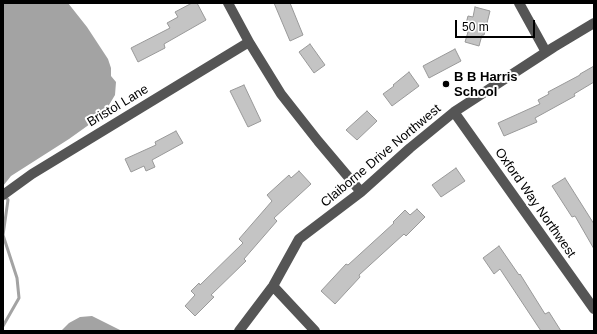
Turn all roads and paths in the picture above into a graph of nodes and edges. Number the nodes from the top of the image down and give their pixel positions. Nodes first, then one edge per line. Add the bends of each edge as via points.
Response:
1 (228, 3) edge
2 (519, 3) edge
3 (594, 23) edge
4 (249, 42) junction
5 (546, 52) junction
6 (454, 112) junction
7 (361, 192) junction
8 (3, 195) edge
9 (273, 286) junction
10 (594, 309) edge
11 (239, 331) edge
12 (315, 331) edge

1 - 4 street
2 - 5 street
3 - 5 street, Claiborne Drive Northwest
4 - 7 street via 281,94
4 - 8 street, Bristol Lane via 32,174
5 - 6 street, Claiborne Drive Northwest
6 - 7 street, Claiborne Drive Northwest
6 - 10 street, Oxford Way Northwest
7 - 9 street, Claiborne Drive Northwest via 299,239
9 - 11 street, Claiborne Drive Northwest
9 - 12 street

